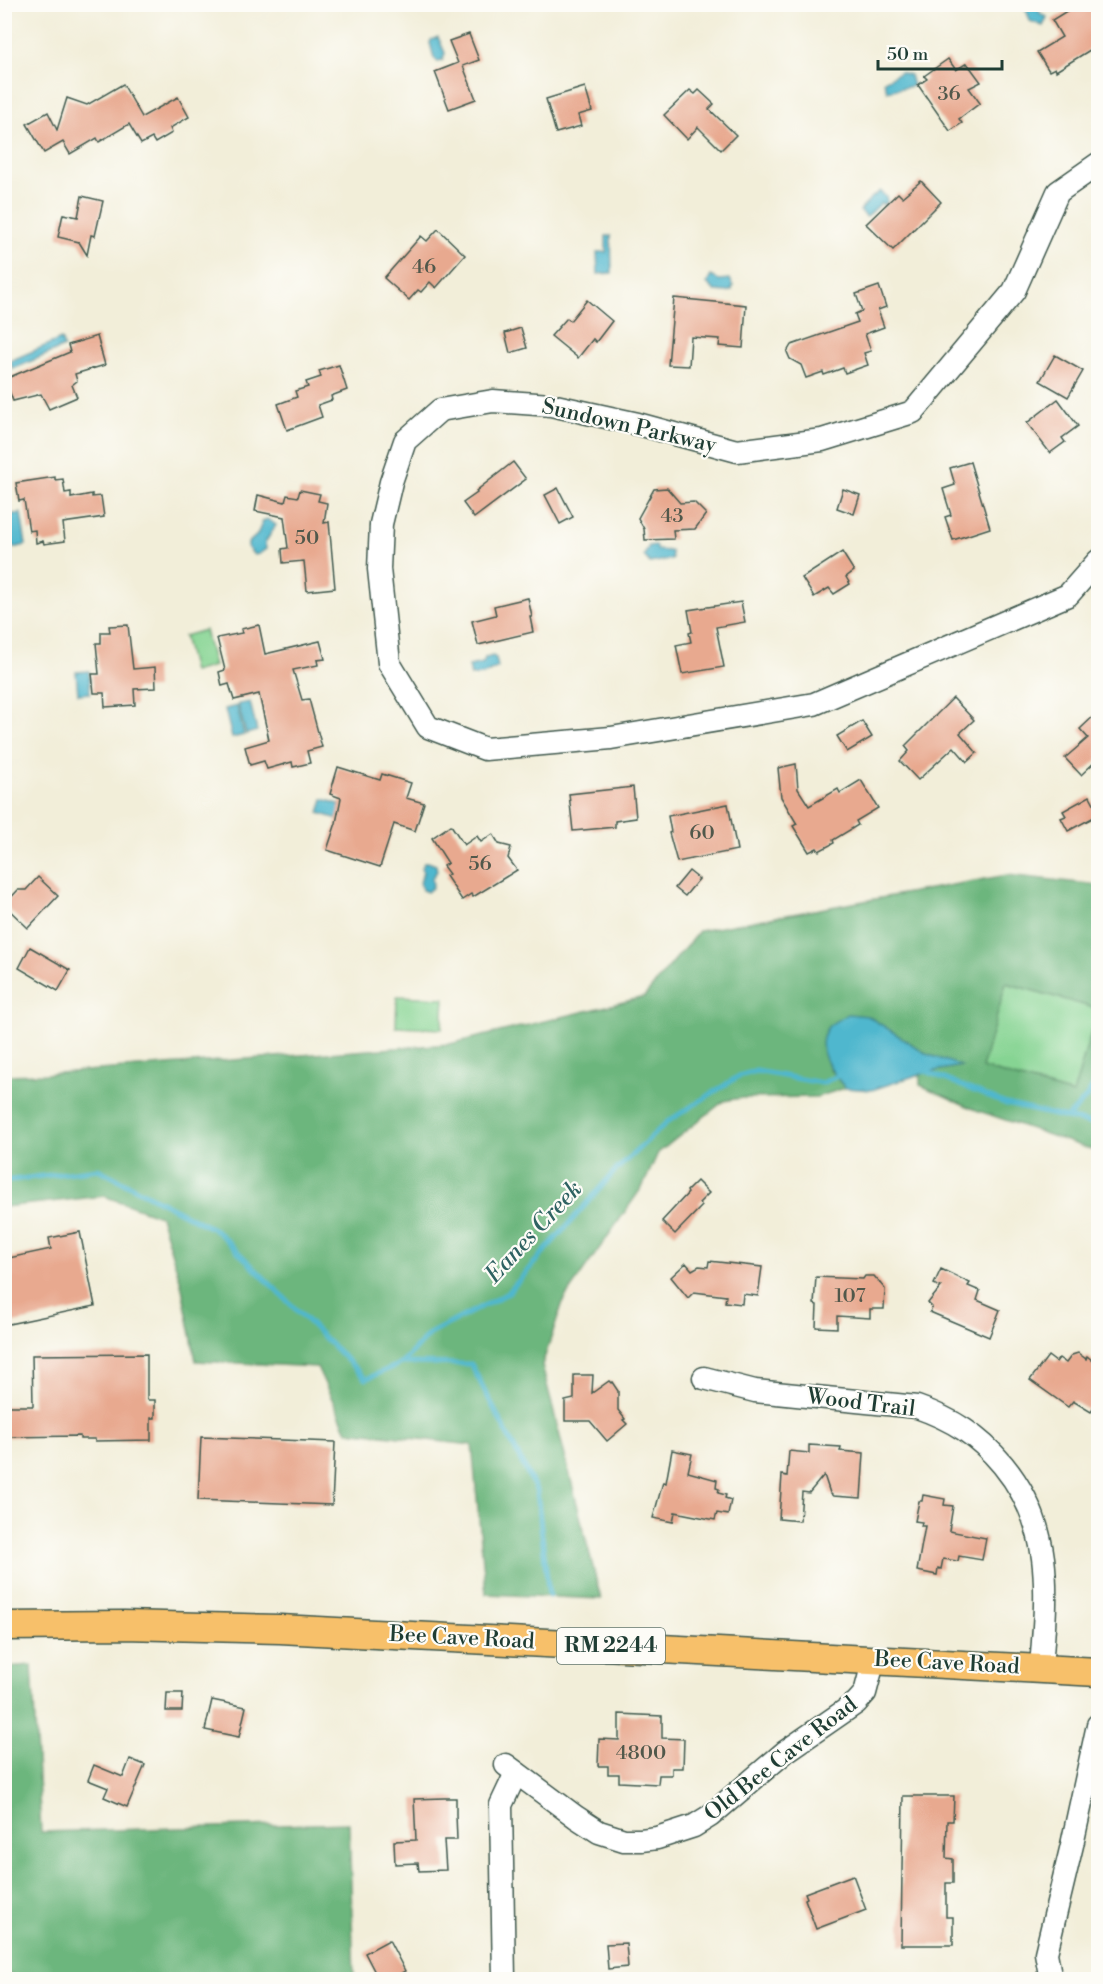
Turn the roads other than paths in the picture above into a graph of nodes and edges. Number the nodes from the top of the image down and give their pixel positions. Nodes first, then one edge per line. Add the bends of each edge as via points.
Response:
1 (1098, 164) edge
2 (1098, 561) edge
3 (704, 1378) dead end
4 (4, 1626) edge
5 (874, 1659) junction
6 (1041, 1667) junction
7 (1098, 1672) edge
8 (1098, 1725) edge
9 (504, 1980) edge
10 (1051, 1980) edge

1 - 2 street, Sundown Parkway via 1059,192 1014,291 913,412 822,440 737,451 551,405 493,401 440,410 405,441 381,524 379,569 389,663 428,727 485,749 610,738 814,704 1068,595
3 - 6 street, Wood Trail via 755,1391 917,1407 939,1414 978,1438 1013,1477 1036,1522 1045,1586
4 - 5 main road, Bee Cave Road / RM 2244 via 234,1627
5 - 6 main road, Bee Cave Road / RM 2244
5 - 9 street, Old Bee Cave Road via 865,1693 856,1703 777,1757 710,1816 675,1833 641,1840 605,1835 511,1769 501,1805
6 - 7 main road, Bee Cave Road / RM 2244
8 - 10 street via 1046,1953

